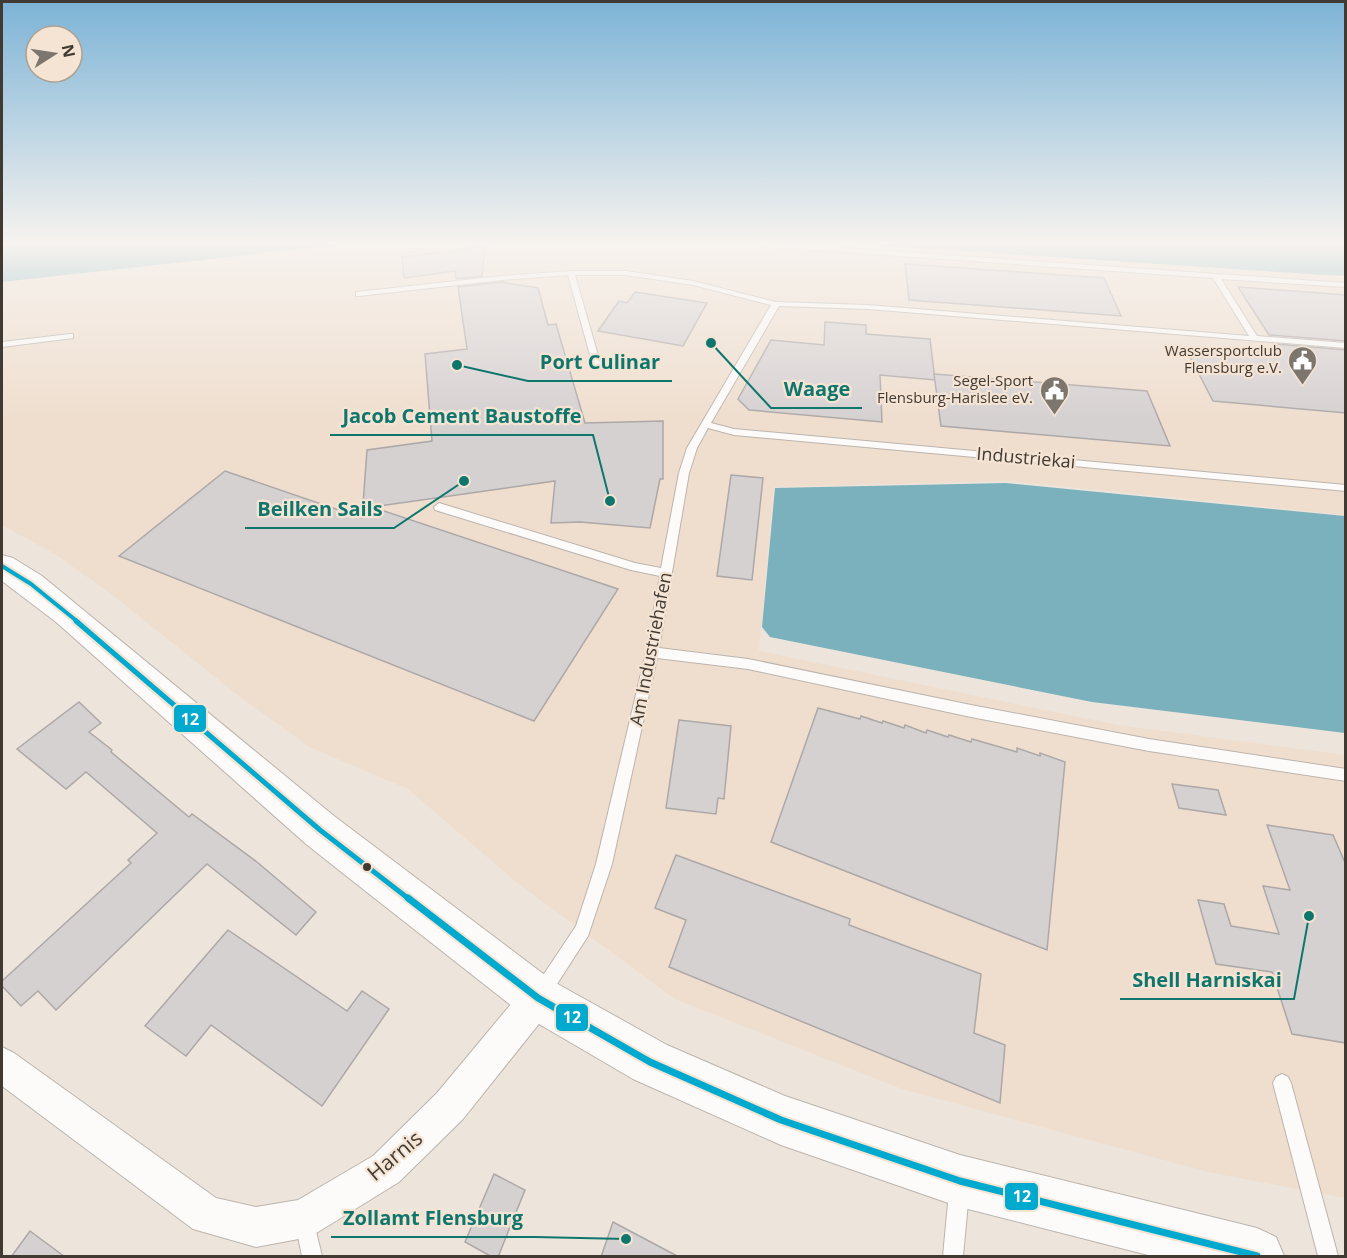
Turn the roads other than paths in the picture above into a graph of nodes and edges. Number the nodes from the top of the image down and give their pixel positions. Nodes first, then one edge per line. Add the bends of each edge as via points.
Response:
1 (579, 303) edge
2 (771, 303) edge
3 (1232, 303) edge
4 (776, 304) junction
5 (70, 336) dead end
6 (1255, 339) junction
7 (2, 345) edge
8 (1346, 346) edge
9 (597, 366) dead end
10 (707, 425) junction
11 (1346, 488) edge
12 (439, 507) dead end
13 (2, 566) edge
14 (666, 573) junction
15 (652, 652) junction
16 (1346, 774) edge
17 (538, 998) junction
18 (2, 1065) edge
19 (1282, 1083) dead end
20 (960, 1181) junction
21 (304, 1218) junction
22 (312, 1257) edge
23 (953, 1257) edge
24 (1257, 1257) edge
25 (1328, 1257) edge

1 - 9 lane
2 - 4 lane
3 - 6 lane
4 - 6 lane via 892,309
4 - 10 lane, Am Industriehafen
5 - 7 lane
6 - 8 lane
10 - 11 lane, Industriekai via 734,432
10 - 14 lane, Am Industriehafen via 692,448 684,473
12 - 14 lane
13 - 17 street via 67,613 320,830
14 - 15 lane, Am Industriehafen
15 - 16 lane via 748,664 1149,745
15 - 17 lane, Am Industriehafen via 604,864 582,930
17 - 20 street via 650,1062 781,1119
17 - 21 street, Harnis via 450,1106 386,1170
18 - 21 street, Harnis via 207,1215 256,1227
19 - 25 lane
20 - 23 lane
20 - 24 street
21 - 22 lane

